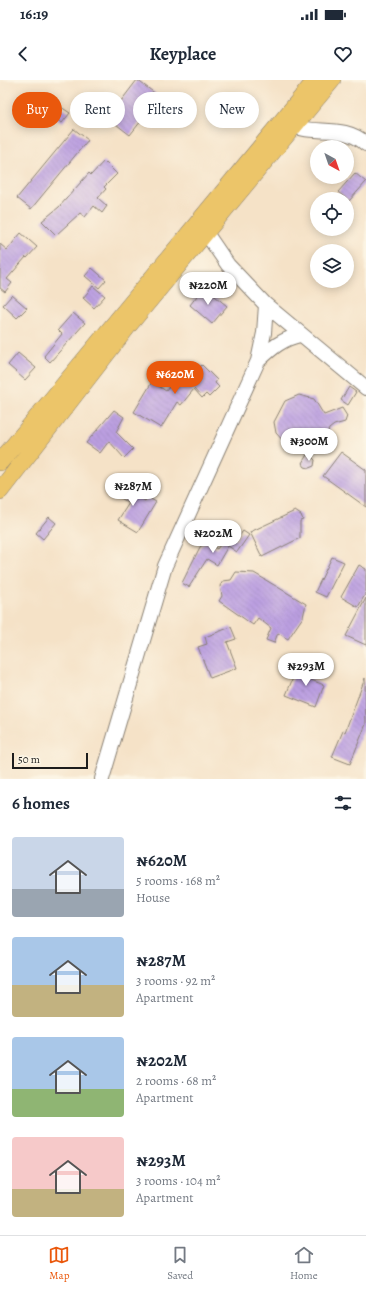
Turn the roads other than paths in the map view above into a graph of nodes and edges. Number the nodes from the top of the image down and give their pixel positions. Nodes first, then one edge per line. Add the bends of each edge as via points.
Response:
1 (332, 80) edge
2 (309, 83) edge
3 (289, 124) junction
4 (366, 144) edge
5 (206, 233) junction
6 (266, 305) junction
7 (300, 335) junction
8 (258, 361) junction
9 (366, 388) edge
10 (0, 462) edge
11 (0, 491) edge
12 (102, 779) edge

1 - 3 main road
2 - 3 main road
3 - 4 street via 348,132 358,136
3 - 5 main road
3 - 10 main road
5 - 6 street via 228,265
5 - 11 main road via 128,326
6 - 7 street
6 - 8 street
7 - 8 street via 284,340
7 - 9 street
8 - 12 street via 165,566

